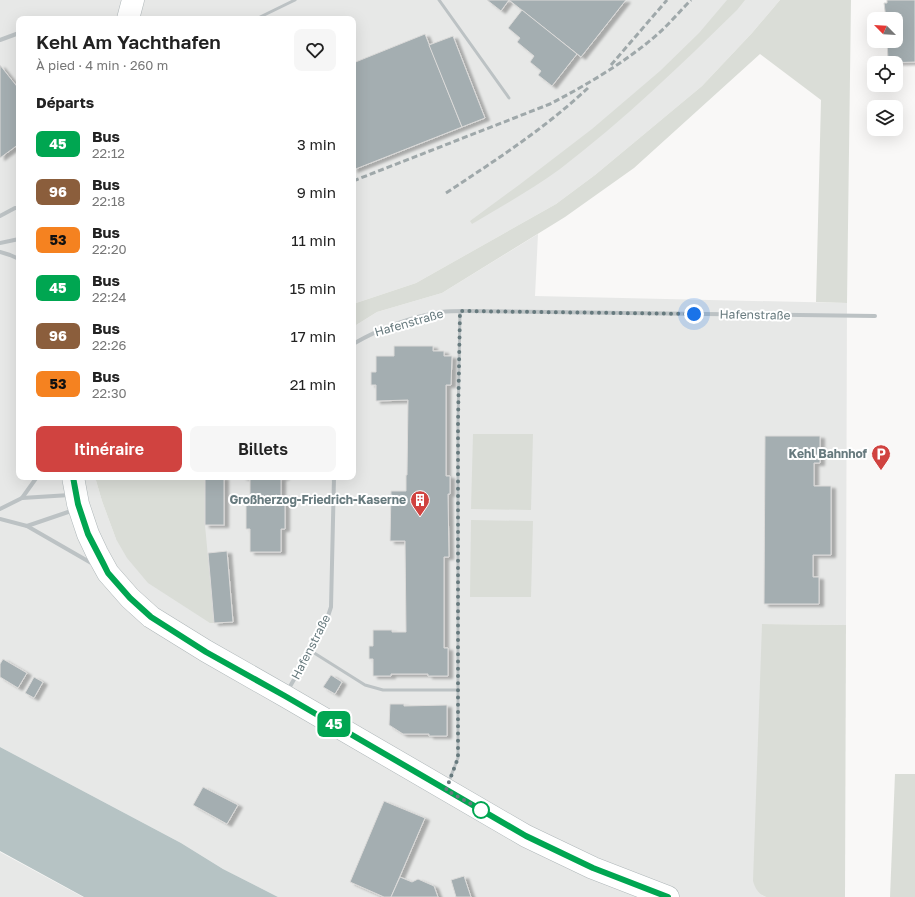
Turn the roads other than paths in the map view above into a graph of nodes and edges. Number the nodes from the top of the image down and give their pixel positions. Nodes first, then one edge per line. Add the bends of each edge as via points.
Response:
1 (133, 0) edge
2 (295, 0) edge
3 (439, 0) edge
4 (129, 16) edge
5 (262, 16) edge
6 (16, 34) edge
7 (0, 40) edge
8 (509, 98) dead end
9 (16, 208) edge
10 (0, 216) edge
11 (16, 240) edge
12 (0, 243) edge
13 (0, 252) edge
14 (16, 258) edge
15 (460, 311) junction
16 (876, 316) dead end
17 (356, 342) edge
18 (34, 480) edge
19 (334, 480) edge
20 (76, 493) edge
21 (22, 498) junction
22 (0, 509) edge
23 (0, 519) edge
24 (27, 526) junction
25 (101, 569) junction
26 (311, 651) junction
27 (458, 690) junction
28 (285, 696) junction
29 (446, 790) junction
30 (668, 897) edge

1 - 4 street
2 - 5 lane
3 - 8 lane
6 - 7 street
9 - 10 street
11 - 12 street
13 - 14 street
15 - 16 street, Hafenstraße
15 - 17 street, Hafenstraße via 423,316 373,332
15 - 27 lane
18 - 21 street
19 - 26 street, Hafenstraße via 330,607 325,626
20 - 21 street
20 - 24 street
20 - 25 street
21 - 22 street
23 - 24 street
24 - 25 street
25 - 28 street via 151,617 206,652
26 - 27 lane via 365,685 383,690
26 - 28 street, Hafenstraße
27 - 29 lane via 458,758
28 - 29 street
29 - 30 street via 526,836 593,868

